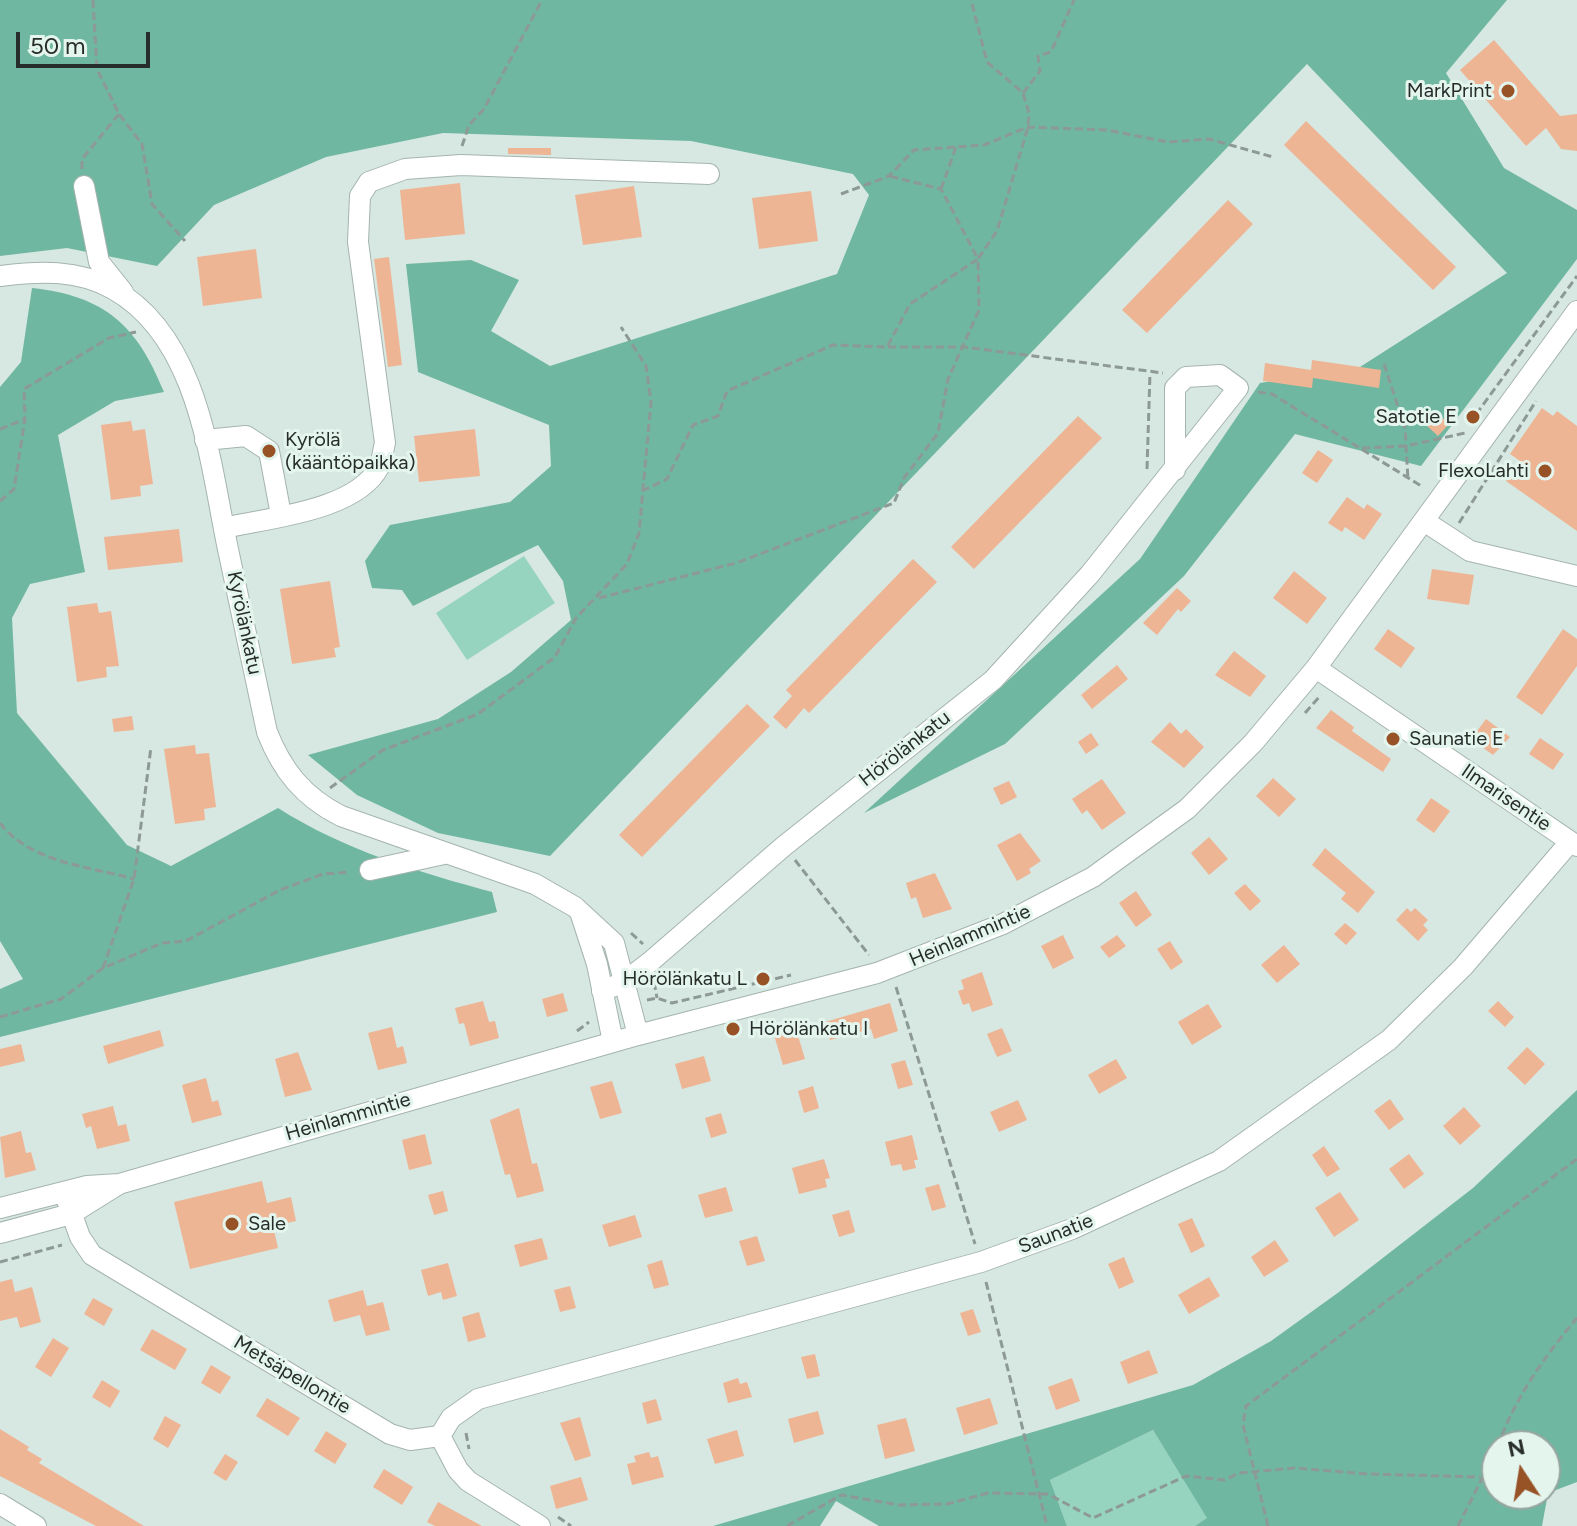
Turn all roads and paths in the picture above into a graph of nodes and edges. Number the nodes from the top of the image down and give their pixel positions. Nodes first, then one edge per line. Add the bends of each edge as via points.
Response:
1 (93, 0) edge
2 (542, 0) edge
3 (971, 0) edge
4 (1074, 0) edge
5 (1023, 93) junction
6 (119, 114) junction
7 (1028, 127) junction
8 (956, 147) junction
9 (1273, 157) dead end
10 (461, 165) junction
11 (709, 174) dead end
12 (889, 176) junction
13 (84, 186) joint
14 (941, 189) junction
15 (841, 194) dead end
16 (185, 241) dead end
17 (978, 259) junction
18 (0, 276) edge
19 (1577, 276) edge
20 (130, 301) junction
21 (1577, 311) edge
22 (139, 324) dead end
23 (621, 327) dead end
24 (887, 347) junction
25 (964, 347) junction
26 (1384, 364) dead end
27 (1150, 371) junction
28 (1186, 377) junction
29 (1238, 388) junction
30 (1537, 396) dead end
31 (25, 419) junction
32 (0, 429) edge
33 (1465, 433) junction
34 (205, 440) junction
35 (1458, 443) dead end
36 (1406, 446) junction
37 (1361, 449) junction
38 (1175, 470) junction
39 (1147, 474) dead end
40 (1408, 480) junction
41 (1432, 481) dead end
42 (642, 491) junction
43 (0, 501) edge
44 (281, 515) junction
45 (1424, 521) junction
46 (224, 528) junction
47 (1449, 538) junction
48 (1577, 576) edge
49 (599, 598) junction
50 (1316, 668) junction
51 (151, 747) dead end
52 (327, 794) dead end
53 (0, 823) edge
54 (1574, 844) edge
55 (784, 846) junction
56 (447, 854) junction
57 (370, 870) joint
58 (134, 879) junction
59 (580, 911) junction
60 (622, 926) dead end
61 (643, 943) dead end
62 (864, 961) dead end
63 (103, 968) junction
64 (799, 974) dead end
65 (624, 982) junction
66 (602, 991) junction
67 (672, 1003) dead end
68 (0, 1017) edge
69 (638, 1035) junction
70 (613, 1042) junction
71 (1577, 1159) edge
72 (119, 1184) junction
73 (64, 1192) junction
74 (0, 1208) edge
75 (71, 1214) junction
76 (0, 1233) edge
77 (1577, 1318) edge
78 (1504, 1430) edge
79 (440, 1436) junction
80 (1255, 1473) junction
81 (1480, 1477) joint
82 (0, 1504) edge
83 (1093, 1518) junction
84 (36, 1526) edge
85 (540, 1526) edge
86 (787, 1526) edge
87 (1091, 1526) edge
88 (1268, 1526) edge
89 (1458, 1526) edge

1 - 6 path via 97,69
2 - 10 path via 484,109 469,125
3 - 5 path via 987,62
4 - 5 path via 1061,36 1051,52 1038,56 1040,71
5 - 7 path
6 - 13 path via 82,159
6 - 16 path via 142,144 152,204
7 - 8 path via 984,145
7 - 9 path via 1107,130 1168,142 1209,139
7 - 17 path via 997,231
8 - 12 path via 914,150
8 - 14 path
10 - 11 street
10 - 44 street via 405,169 369,182 360,196 358,242 385,443 379,468 334,503
12 - 14 path
12 - 15 path
13 - 20 street via 99,262
14 - 17 path
17 - 24 path via 910,304
17 - 25 path via 979,310
18 - 20 street, Kyrölänkatu via 63,272 111,288
19 - 33 path
20 - 34 street, Kyrölänkatu via 178,362
21 - 45 street, Heinlammintie
22 - 31 path via 144,331 109,338 24,389
23 - 42 path via 646,366 651,402
24 - 25 path
24 - 42 path via 833,345 727,391 718,416 693,425 667,479
25 - 27 path
25 - 49 path via 948,379 938,433 904,478 894,503 736,563
26 - 36 path
27 - 28 path
27 - 39 path
28 - 29 street via 1220,375
28 - 38 street via 1175,388
29 - 37 path via 1272,394
29 - 38 street, Hörölänkatu
30 - 47 path
31 - 32 path
31 - 43 path via 14,489
33 - 35 path
33 - 36 path
34 - 44 street via 246,436 269,451
34 - 46 street, Kyrölänkatu
36 - 37 path
36 - 40 path
37 - 40 path
38 - 55 street, Hörölänkatu via 993,680
40 - 41 path via 1427,489
42 - 49 path via 639,533 631,554
44 - 46 street
45 - 47 street
45 - 50 street, Heinlammintie
46 - 56 street, Kyrölänkatu via 267,732 280,764 324,808
47 - 48 street via 1470,551
49 - 52 path via 576,618 555,657 478,714 383,750
50 - 54 street, Ilmarisentie
50 - 69 street, Heinlammintie via 1253,743 1187,809 1049,902 958,944 877,973
51 - 58 path
53 - 58 path via 14,842 44,856
54 - 79 street, Saunatie via 1389,1040 1219,1161 1072,1229 981,1262 478,1399 451,1418
55 - 62 path via 872,959
55 - 65 street, Hörölänkatu
56 - 57 street
56 - 59 street, Kyrölänkatu via 535,884
57 - 63 path via 323,874 280,890 186,941 162,943
58 - 63 path
59 - 65 street, Kyrölänkatu via 614,943
59 - 66 street
60 - 61 path
63 - 68 path via 61,999
64 - 67 path
65 - 66 street, Hörölänkatu
65 - 69 street, Kyrölänkatu
66 - 70 street
69 - 70 street, Heinlammintie
70 - 72 street, Heinlammintie
71 - 80 path via 1246,1406 1243,1425
72 - 73 street, Heinlammintie
72 - 75 street, Heinlammintie
73 - 74 street, Heinlammintie
73 - 75 street, Metsäpellontie
75 - 76 street, Heinlammintie
75 - 79 street, Metsäpellontie via 92,1255 390,1434 410,1440
77 - 78 path
79 - 85 street via 468,1481
80 - 81 path via 1296,1468
80 - 83 path via 1225,1480 1186,1476
80 - 88 path
81 - 89 path
82 - 84 street
83 - 86 path via 1048,1494 988,1493 947,1504 899,1505 841,1495
83 - 87 path

